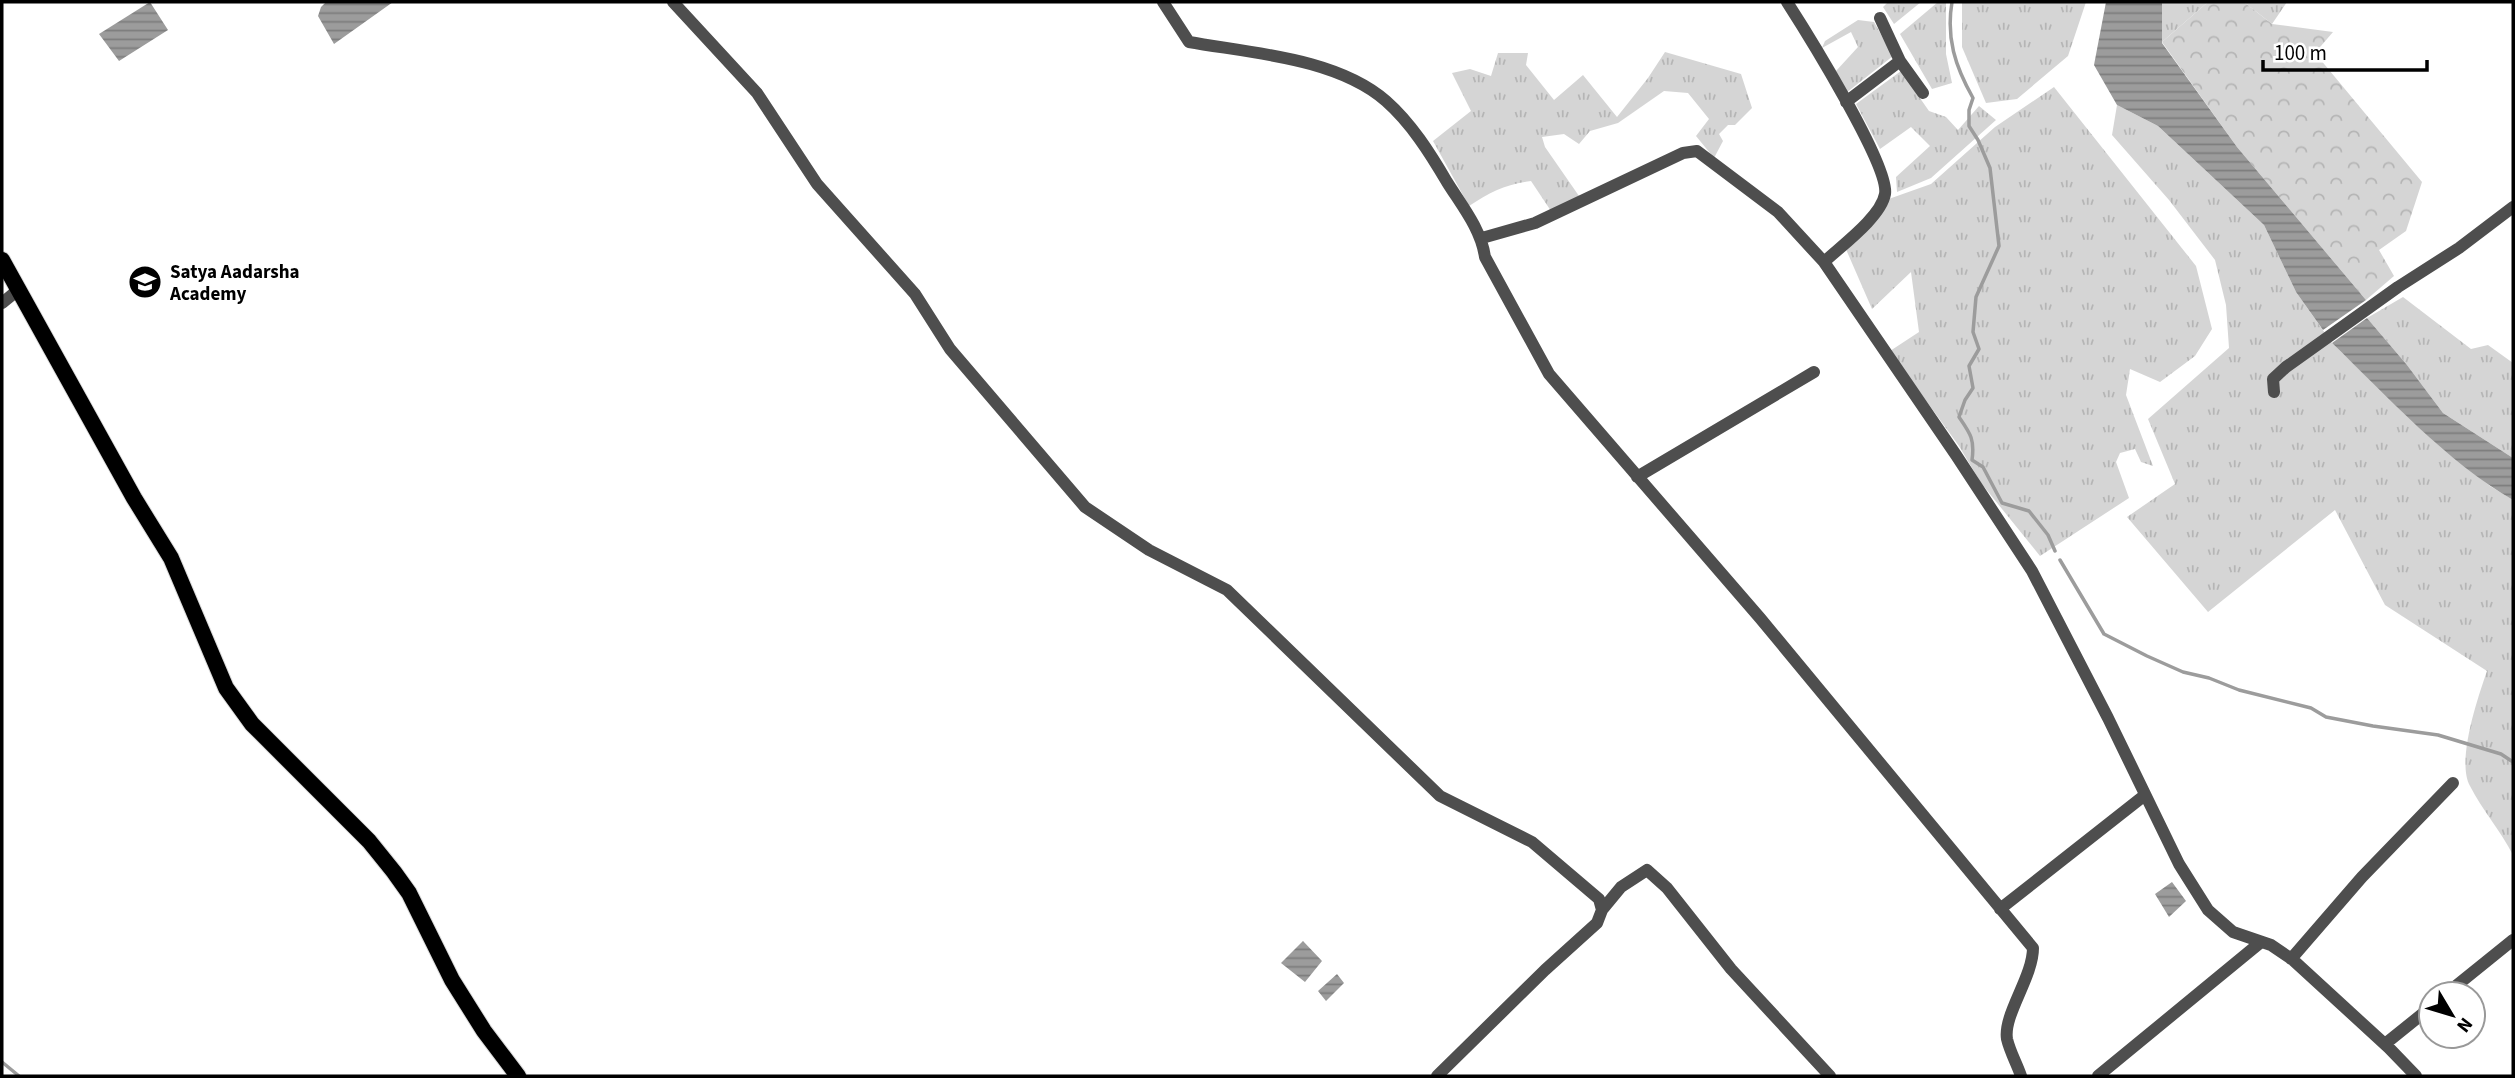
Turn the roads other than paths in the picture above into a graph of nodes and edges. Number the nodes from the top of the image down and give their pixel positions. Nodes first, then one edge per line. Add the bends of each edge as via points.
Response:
1 (673, 2) edge
2 (1163, 2) edge
3 (1787, 2) edge
4 (1880, 18) dead end
5 (1900, 61) junction
6 (1923, 93) dead end
7 (1846, 102) junction
8 (2513, 208) edge
9 (1482, 238) junction
10 (2, 260) edge
11 (1824, 262) junction
12 (18, 290) junction
13 (2, 303) edge
14 (1814, 372) dead end
15 (2274, 392) dead end
16 (1637, 477) junction
17 (2453, 783) dead end
18 (2145, 795) junction
19 (2000, 909) junction
20 (1602, 910) junction
21 (2513, 940) edge
22 (2261, 942) junction
23 (2291, 958) junction
24 (2463, 980) edge
25 (2417, 1018) edge
26 (2385, 1044) junction
27 (518, 1076) edge
28 (1437, 1076) edge
29 (1830, 1076) edge
30 (2021, 1076) edge
31 (2098, 1076) edge
32 (2416, 1076) edge

1 - 20 street via 757,93 817,184 915,294 950,349 1085,507 1149,550 1227,590 1440,796 1532,842 1599,899
2 - 9 street via 1189,43 1333,71 1386,101 1424,143
3 - 7 street
4 - 5 street
5 - 6 street
5 - 7 street
7 - 11 street via 1866,138 1885,193 1864,225
8 - 15 street via 2286,367 2273,379
9 - 11 street via 1535,223 1671,158 1697,151 1778,212
9 - 16 street via 1485,257 1549,374
10 - 12 main road
11 - 18 street via 2032,571
12 - 13 street
12 - 27 main road via 171,558 226,688 253,724 394,872 452,981
14 - 16 street
16 - 19 street
17 - 23 street
18 - 19 street
18 - 22 street via 2208,910 2233,933
19 - 30 street via 2033,948 2033,961 2008,1026 2007,1038
20 - 28 street via 1597,923
20 - 29 street via 1621,887 1647,870 1667,887 1731,970
21 - 24 street
22 - 23 street
22 - 31 street
23 - 26 street
25 - 26 street
26 - 32 street

